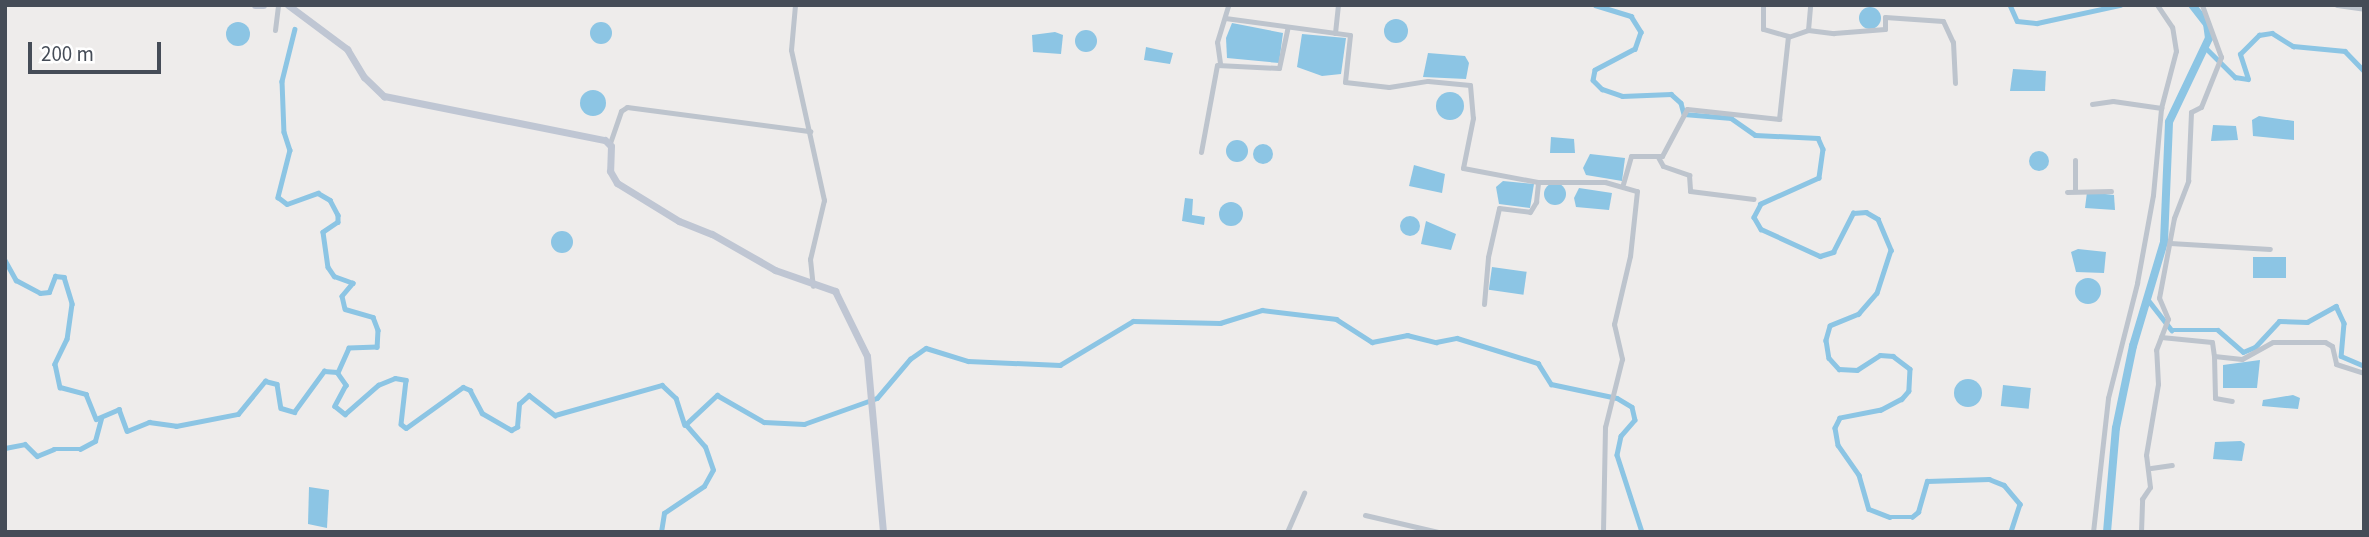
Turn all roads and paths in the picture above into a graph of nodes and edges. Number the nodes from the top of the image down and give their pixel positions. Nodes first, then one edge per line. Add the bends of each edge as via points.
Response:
1 (255, 5) edge
2 (262, 5) edge
3 (278, 5) edge
4 (288, 5) edge
5 (795, 5) edge
6 (1228, 5) edge
7 (1338, 5) edge
8 (1763, 5) edge
9 (1810, 5) edge
10 (2157, 5) edge
11 (2337, 5) edge
12 (2204, 6) edge
13 (2364, 9) edge
14 (1225, 18) junction
15 (1287, 29) junction
16 (275, 30) dead end
17 (1808, 30) junction
18 (1335, 33) junction
19 (1788, 37) junction
20 (1220, 63) junction
21 (1955, 83) dead end
22 (2092, 104) dead end
23 (2161, 108) junction
24 (810, 131) junction
25 (610, 143) junction
26 (1201, 152) dead end
27 (1658, 157) junction
28 (2075, 160) dead end
29 (1538, 182) junction
30 (1623, 184) junction
31 (2075, 189) junction
32 (2111, 191) dead end
33 (2067, 192) dead end
34 (1754, 199) dead end
35 (2170, 243) junction
36 (2270, 248) dead end
37 (817, 287) junction
38 (1484, 304) dead end
39 (2161, 337) junction
40 (2214, 356) junction
41 (2364, 373) edge
42 (2232, 401) dead end
43 (2172, 465) dead end
44 (2151, 468) junction
45 (1304, 493) dead end
46 (1365, 516) dead end
47 (883, 532) edge
48 (1287, 532) edge
49 (1438, 532) edge
50 (1603, 532) edge
51 (2093, 532) edge
52 (2141, 532) edge

1 - 2 main road
3 - 16 street
4 - 25 main road via 347,49 364,77 384,96 461,108
5 - 24 street via 790,44
6 - 14 street
7 - 18 street
8 - 19 street via 1763,29
9 - 17 street
10 - 23 street via 2172,27 2176,44
11 - 13 street
12 - 35 street via 2221,57 2201,107 2191,112 2188,181
14 - 15 street
14 - 20 street via 1216,43
15 - 18 street
15 - 20 street via 1279,68
17 - 19 street
17 - 21 street via 1885,29 1885,18 1942,21 1953,43
18 - 29 street via 1350,35 1345,82 1389,87 1427,81 1470,85 1473,118 1463,168
19 - 27 street via 1779,119 1686,114
20 - 26 street via 1209,87
22 - 23 street via 2113,101
23 - 51 street via 2153,195 2108,398
24 - 25 street via 629,107 621,111
24 - 37 street via 824,200 810,259
25 - 37 main road via 610,171 617,183 679,221
27 - 30 street via 1630,156
27 - 34 street via 1663,166 1689,175 1690,191
28 - 31 street
29 - 30 street
29 - 38 street via 1530,212 1499,208
30 - 50 street via 1634,188 1638,199 1614,324 1622,350 1620,372 1608,401
31 - 32 street
31 - 33 street
35 - 36 street
35 - 39 street via 2159,298 2165,323
37 - 47 main road via 831,289 861,337
39 - 40 street via 2212,342
39 - 44 street via 2147,441
40 - 41 street via 2242,359 2273,342 2303,340 2332,346 2333,360 2343,368
40 - 42 street via 2215,398
43 - 44 street
44 - 52 street via 2149,490 2141,499
45 - 48 street
46 - 49 street

